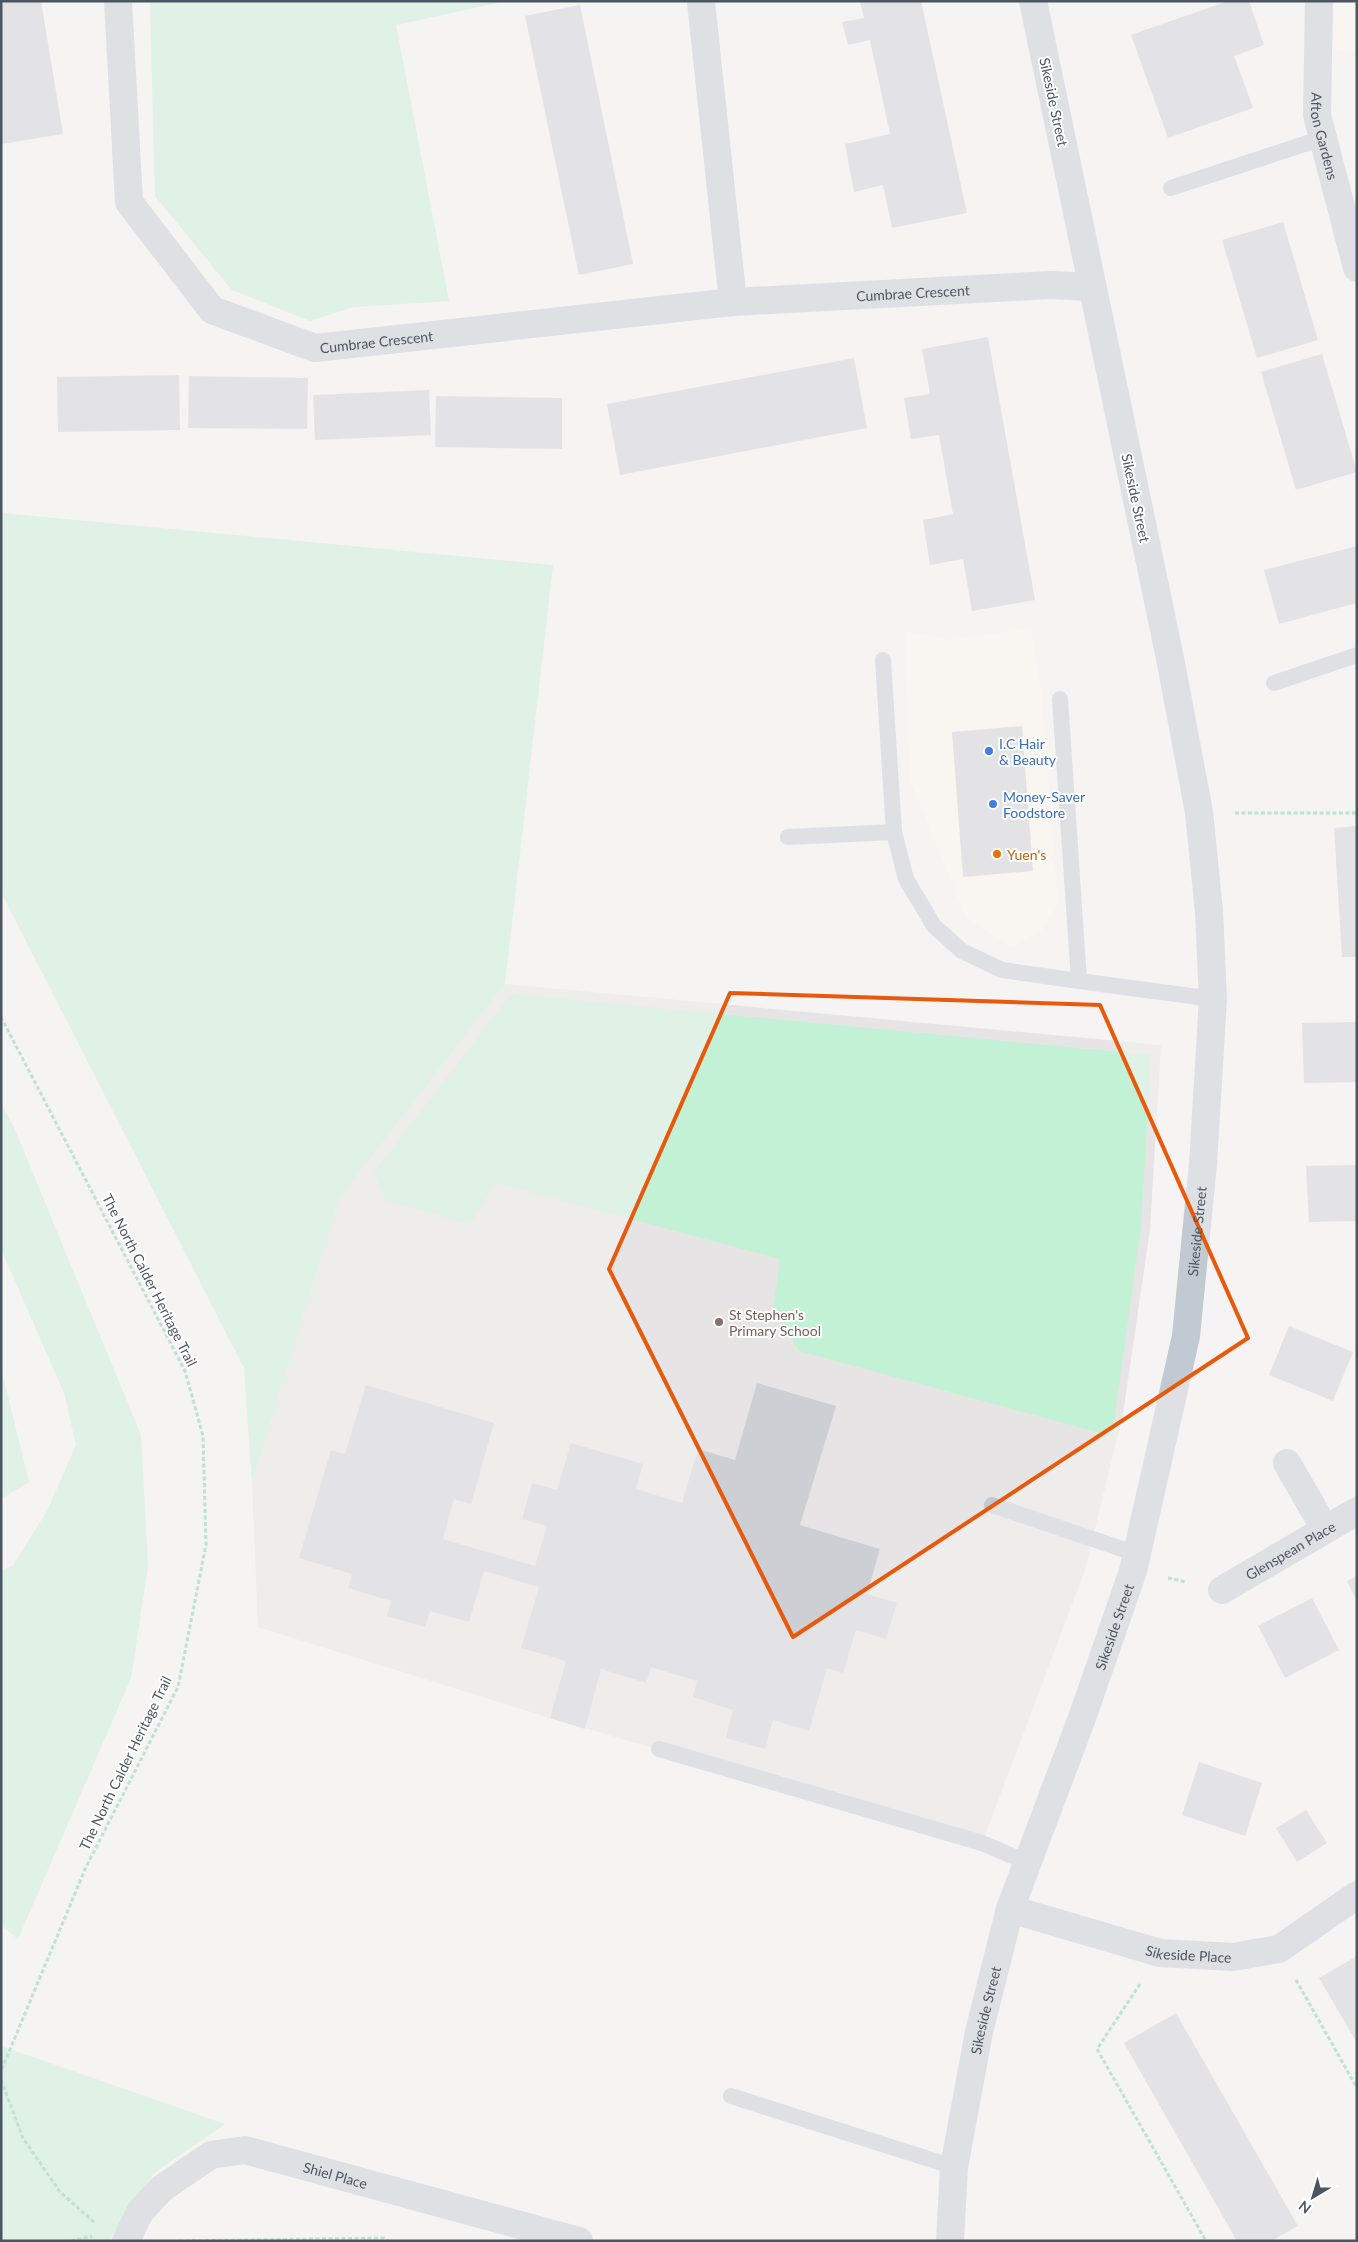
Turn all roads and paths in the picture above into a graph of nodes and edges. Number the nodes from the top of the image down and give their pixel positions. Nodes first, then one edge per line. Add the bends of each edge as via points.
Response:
1 (118, 1) edge
2 (1033, 1) edge
3 (1319, 1) edge
4 (701, 2) edge
5 (1323, 138) junction
6 (1171, 188) dead end
7 (1357, 268) edge
8 (1092, 287) junction
9 (733, 302) junction
10 (1357, 655) edge
11 (883, 660) dead end
12 (1274, 683) dead end
13 (1060, 699) dead end
14 (1200, 812) junction
15 (1357, 813) edge
16 (894, 832) junction
17 (788, 837) dead end
18 (1079, 981) junction
19 (1213, 999) junction
20 (1, 1017) edge
21 (1287, 1463) dead end
22 (992, 1505) dead end
23 (1357, 1511) edge
24 (1325, 1529) junction
25 (1135, 1562) junction
26 (1222, 1590) joint
27 (659, 1749) dead end
28 (1026, 1862) junction
29 (1357, 1895) edge
30 (1010, 1909) junction
31 (1278, 1949) junction
32 (1160, 1953) junction
33 (1, 2071) edge
34 (1, 2080) edge
35 (1357, 2088) edge
36 (731, 2096) dead end
37 (954, 2167) junction
38 (100, 2228) dead end
39 (126, 2241) edge
40 (179, 2241) edge
41 (388, 2241) edge
42 (579, 2241) edge
43 (950, 2241) edge
44 (1206, 2241) edge

1 - 9 street, Cumbrae Crescent via 128,202 212,310 315,348
2 - 8 street, Sikeside Street
3 - 5 street, Afton Gardens via 1316,116
4 - 9 street
5 - 6 lane
5 - 7 street, Afton Gardens
8 - 9 street, Cumbrae Crescent via 1051,285
8 - 14 street, Sikeside Street
10 - 12 lane
11 - 16 lane
13 - 18 lane
14 - 15 path
14 - 19 street, Sikeside Street
16 - 17 lane
16 - 18 lane via 906,879 934,926 962,951 1002,970
18 - 19 lane
19 - 25 street, Sikeside Street via 1203,1164 1186,1336
20 - 33 path, The North Calder Heritage Trail via 185,1371 202,1436 206,1545 178,1687 86,1867
21 - 24 street
22 - 25 lane
23 - 24 street, Glenspean Place
24 - 26 street, Glenspean Place
25 - 26 path
25 - 28 street, Sikeside Street via 1082,1718
27 - 28 lane via 982,1843
28 - 30 street, Sikeside Street
29 - 31 street, Sikeside Place
30 - 32 street, Sikeside Place
30 - 37 street, Sikeside Street via 979,2032
31 - 32 street, Sikeside Place via 1232,1957
31 - 35 path
32 - 44 path via 1096,2050
34 - 38 path via 23,2138 60,2192
36 - 37 lane
37 - 43 street, Sikeside Street
39 - 42 street, Shiel Place via 140,2212 161,2189 211,2155 245,2150
40 - 41 path via 384,2238

